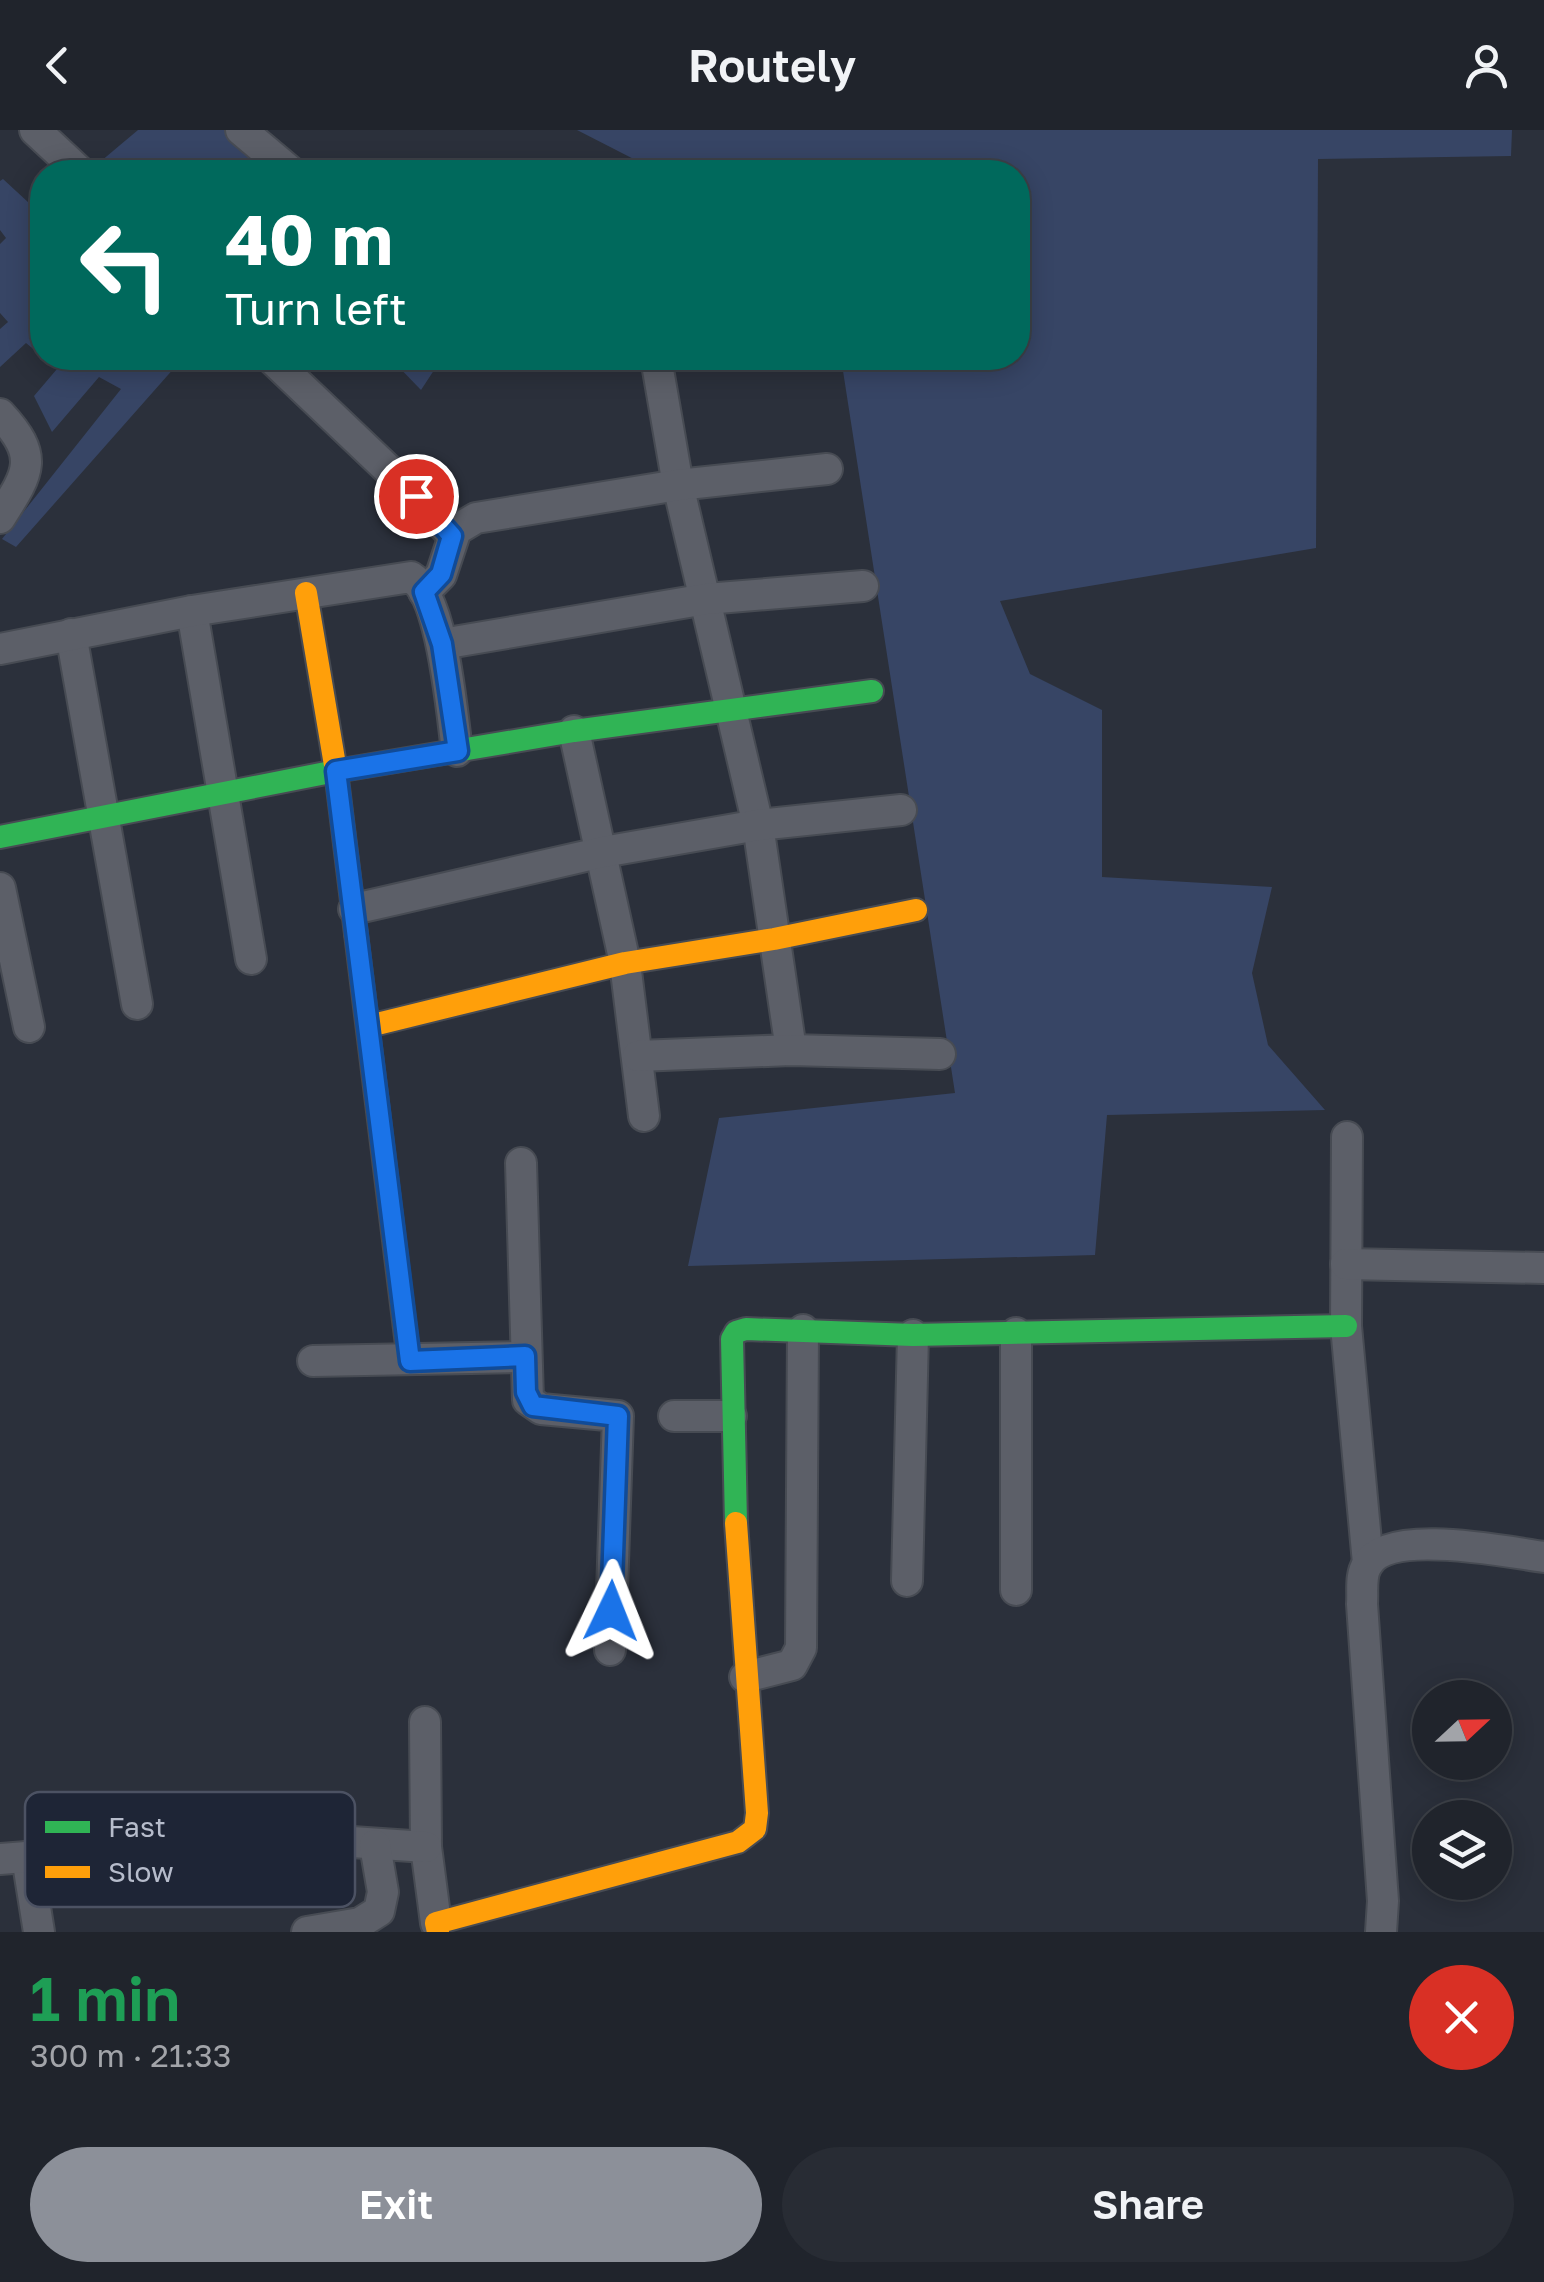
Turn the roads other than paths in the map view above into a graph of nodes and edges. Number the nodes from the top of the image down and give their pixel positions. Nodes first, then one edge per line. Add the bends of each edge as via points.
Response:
1 (36, 130) edge
2 (240, 130) edge
3 (67, 160) edge
4 (276, 160) edge
5 (284, 370) edge
6 (658, 370) edge
7 (0, 414) edge
8 (827, 470) dead end
9 (678, 485) junction
10 (0, 518) edge
11 (452, 536) junction
12 (862, 586) dead end
13 (424, 592) junction
14 (306, 594) junction
15 (706, 599) junction
16 (192, 611) junction
17 (71, 634) junction
18 (442, 644) junction
19 (0, 649) edge
20 (872, 690) dead end
21 (730, 711) junction
22 (574, 731) junction
23 (458, 751) junction
24 (336, 771) junction
25 (225, 793) junction
26 (900, 810) dead end
27 (102, 818) junction
28 (758, 826) junction
29 (0, 837) edge
30 (603, 852) junction
31 (0, 888) edge
32 (354, 909) junction
33 (916, 910) dead end
34 (774, 939) junction
35 (251, 959) dead end
36 (625, 964) junction
37 (137, 1004) dead end
38 (29, 1026) dead end
39 (369, 1026) junction
40 (791, 1050) junction
41 (940, 1054) dead end
42 (638, 1056) junction
43 (644, 1116) dead end
44 (1347, 1137) dead end
45 (521, 1163) dead end
46 (1346, 1264) junction
47 (1544, 1268) edge
48 (1346, 1326) junction
49 (802, 1330) junction
50 (1016, 1333) junction
51 (912, 1335) junction
52 (525, 1356) junction
53 (313, 1361) dead end
54 (410, 1361) junction
55 (674, 1416) dead end
56 (732, 1416) junction
57 (1544, 1556) edge
58 (1368, 1562) junction
59 (907, 1581) dead end
60 (1016, 1590) dead end
61 (610, 1650) dead end
62 (744, 1677) junction
63 (425, 1722) dead end
64 (355, 1843) edge
65 (375, 1845) junction
66 (426, 1847) junction
67 (14, 1858) edge
68 (25, 1891) edge
69 (31, 1907) edge
70 (437, 1928) edge
71 (39, 1932) edge
72 (307, 1932) edge
73 (1382, 1932) edge

1 - 3 street
2 - 4 street
5 - 11 street
6 - 9 street
7 - 10 street via 24,443 26,457 24,476
8 - 9 street
9 - 11 street via 485,515
9 - 15 street
11 - 13 street via 441,574
12 - 15 street
13 - 14 street via 419,582 401,577
13 - 18 street
14 - 16 street
14 - 24 street
15 - 18 street
15 - 21 street
16 - 17 street
16 - 25 street
17 - 19 street
17 - 27 street
18 - 23 street
20 - 21 street
21 - 22 street
21 - 28 street
22 - 23 street
22 - 30 street
23 - 24 street
24 - 25 street
24 - 32 street
25 - 27 street
25 - 35 street
26 - 28 street
27 - 29 street
27 - 37 street
28 - 30 street
28 - 34 street
30 - 32 street
30 - 36 street
31 - 38 street
32 - 39 street
33 - 34 street
34 - 36 street
34 - 40 street
36 - 39 street
36 - 42 street
39 - 54 street
40 - 41 street
40 - 42 street
42 - 43 street
44 - 46 street
45 - 52 street
46 - 47 street
46 - 48 street
48 - 50 street
48 - 58 street
49 - 51 street
49 - 56 street via 736,1332
49 - 62 street via 800,1648 792,1665
50 - 51 street
50 - 60 street
51 - 59 street
52 - 54 street
52 - 61 street via 533,1406 618,1416
53 - 54 street
55 - 56 street
56 - 62 street
57 - 58 street via 1406,1545
58 - 73 street via 1362,1604
62 - 70 street via 757,1813 749,1836
63 - 66 street
64 - 65 street
65 - 66 street
65 - 72 street via 383,1892 379,1911 360,1923
66 - 70 street
67 - 68 street
69 - 71 street

